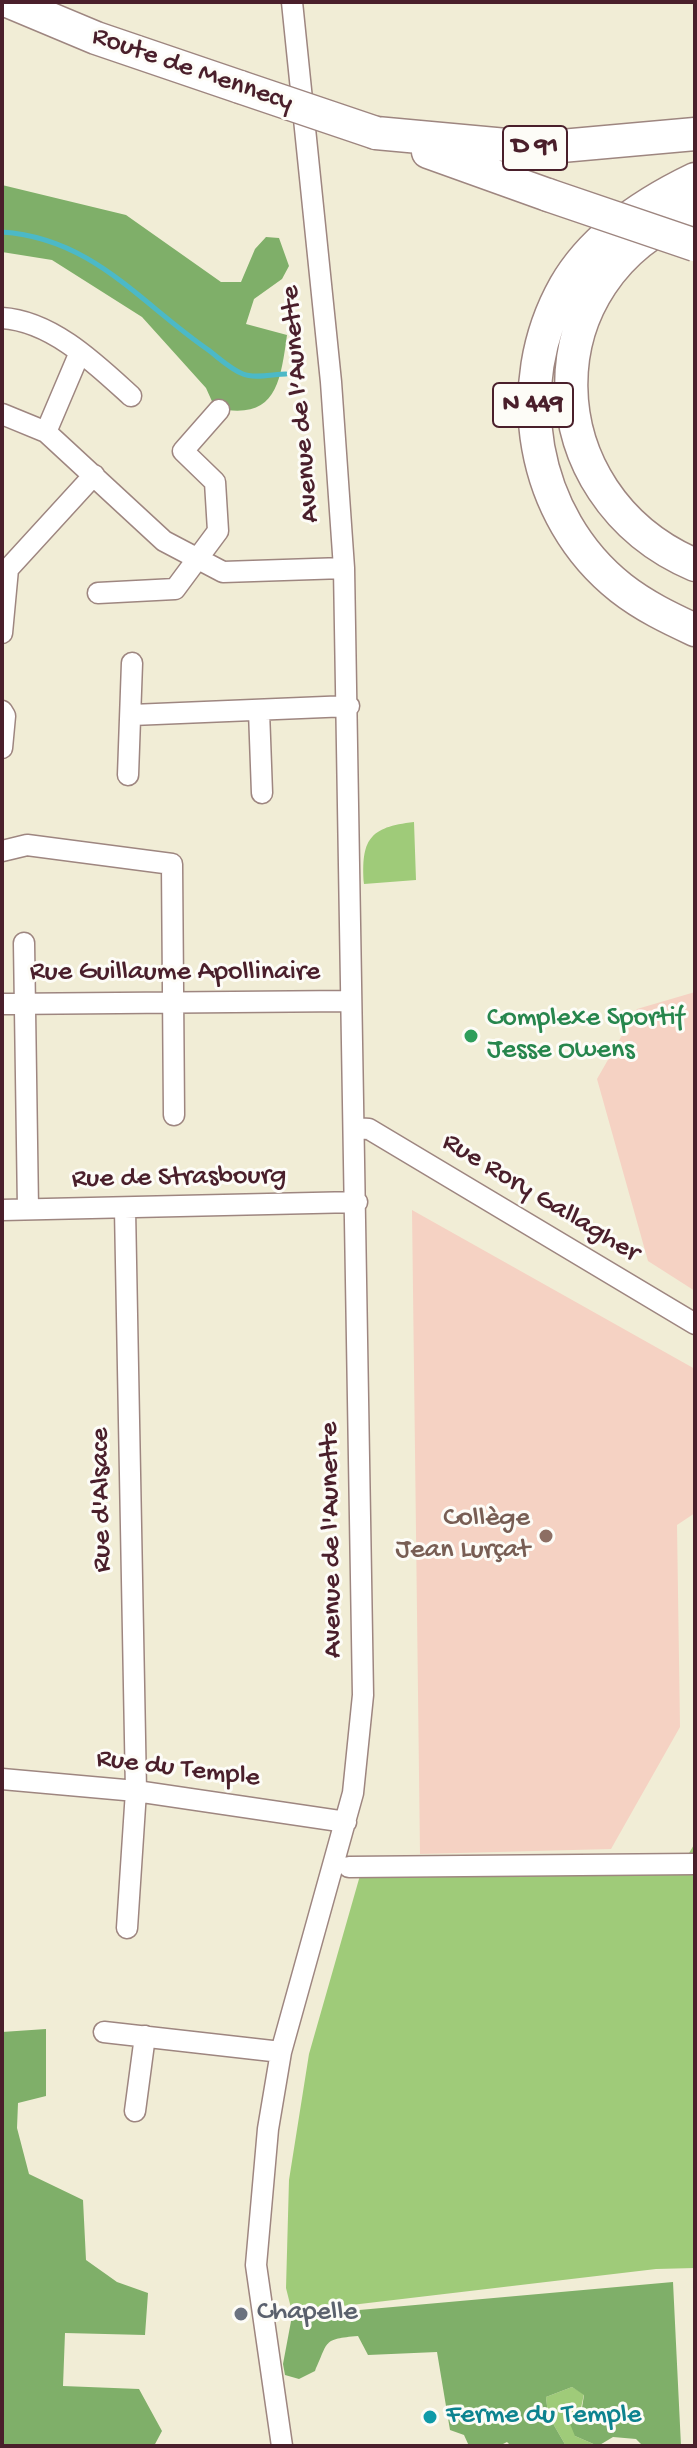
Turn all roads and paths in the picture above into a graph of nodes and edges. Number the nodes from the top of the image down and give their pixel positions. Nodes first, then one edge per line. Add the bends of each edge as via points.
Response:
1 (10, 2) edge
2 (292, 2) edge
3 (376, 133) junction
4 (695, 134) edge
5 (695, 179) edge
6 (695, 211) edge
7 (695, 245) edge
8 (2, 318) edge
9 (80, 352) junction
10 (131, 396) dead end
11 (219, 410) dead end
12 (2, 414) edge
13 (46, 432) junction
14 (94, 475) junction
15 (197, 559) junction
16 (695, 565) edge
17 (344, 568) junction
18 (4, 590) edge
19 (98, 593) dead end
20 (695, 630) edge
21 (2, 633) edge
22 (132, 663) dead end
23 (349, 706) junction
24 (2, 711) edge
25 (259, 711) junction
26 (132, 715) junction
27 (2, 748) edge
28 (128, 775) dead end
29 (262, 793) dead end
30 (349, 803) joint
31 (2, 851) edge
32 (24, 943) dead end
33 (349, 1001) junction
34 (24, 1003) junction
35 (173, 1003) junction
36 (2, 1004) edge
37 (174, 1115) dead end
38 (354, 1128) junction
39 (357, 1202) junction
40 (28, 1209) junction
41 (125, 1209) junction
42 (2, 1210) edge
43 (695, 1324) edge
44 (2, 1779) edge
45 (136, 1791) junction
46 (346, 1822) junction
47 (695, 1864) edge
48 (349, 1867) dead end
49 (127, 1928) dead end
50 (104, 2032) dead end
51 (145, 2036) junction
52 (281, 2052) junction
53 (135, 2111) dead end
54 (282, 2446) edge

1 - 3 main road, Route de Mennecy / D 91, bridge via 96,38
2 - 17 street, Avenue de l’Aunette via 331,382
3 - 4 main road, D 91 via 539,148
3 - 7 main road, D 91, bridge
5 - 20 main road, N 449 via 644,206 610,233 566,285 540,353 532,417 546,480 594,562 652,610
6 - 16 main road via 645,237 604,280 576,340 571,399 583,457 615,508 648,540
8 - 9 street via 36,327
9 - 10 street
9 - 13 street
11 - 15 street via 183,451 215,482 218,531
12 - 13 street
13 - 14 street
14 - 15 street via 164,541
14 - 18 street via 8,569
15 - 17 street via 223,572
15 - 19 street via 175,589
17 - 23 street, Avenue de l’Aunette
18 - 21 street
22 - 26 street
23 - 25 street
23 - 30 street, Avenue de l’Aunette
24 - 27 street
25 - 26 street
25 - 29 street
26 - 28 street
30 - 33 street, Avenue de l'Aunette
31 - 35 street via 27,845 172,864
32 - 34 street
33 - 35 street, Rue Guillaume Apollinaire
33 - 38 street, Avenue de l'Aunette
34 - 35 street, Rue Guillaume Apollinaire
34 - 36 street, Rue Guillaume Apollinaire
34 - 40 street
35 - 37 street
38 - 39 street, Avenue de l'Aunette
38 - 43 street, Rue Rory Gallagher via 369,1129
39 - 41 street, Rue de Strasbourg
39 - 46 street, Avenue de l'Aunette via 363,1695
40 - 41 street, Rue de Strasbourg
40 - 42 street, Rue de Strasbourg
41 - 45 street, Rue d'Alsace
44 - 45 street, Rue du Temple
45 - 46 street, Rue du Temple
45 - 49 street, Rue d'Alsace
46 - 52 street, Avenue de l'Aunette
47 - 48 street
50 - 51 street
51 - 52 street
51 - 53 street
52 - 54 street, Avenue de l'Aunette via 256,2265

